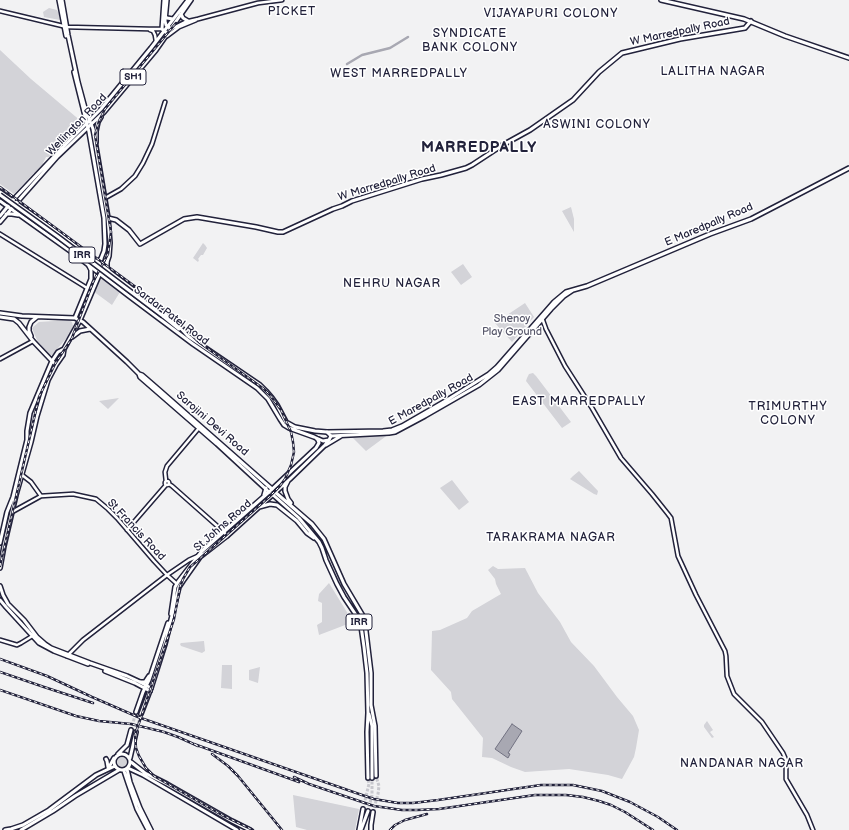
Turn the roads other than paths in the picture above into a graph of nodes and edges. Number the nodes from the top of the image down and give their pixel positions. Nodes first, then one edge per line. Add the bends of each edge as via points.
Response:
1 (60, 0) edge
2 (166, 0) edge
3 (188, 0) edge
4 (191, 0) edge
5 (282, 0) edge
6 (661, 0) edge
7 (0, 11) edge
8 (181, 14) junction
9 (165, 16) junction
10 (173, 18) junction
11 (198, 19) junction
12 (188, 21) junction
13 (751, 21) junction
14 (167, 26) junction
15 (66, 27) junction
16 (149, 29) junction
17 (171, 29) junction
18 (163, 30) junction
19 (168, 34) junction
20 (165, 38) junction
21 (156, 41) junction
22 (849, 58) edge
23 (165, 102) dead end
24 (104, 112) junction
25 (90, 120) junction
26 (87, 123) junction
27 (92, 124) junction
28 (88, 127) junction
29 (96, 142) junction
30 (849, 168) edge
31 (0, 195) edge
32 (105, 198) junction
33 (1, 201) edge
34 (14, 202) junction
35 (9, 208) junction
36 (6, 214) junction
37 (0, 216) edge
38 (24, 218) junction
39 (108, 218) junction
40 (0, 222) edge
41 (0, 234) edge
42 (60, 234) junction
43 (56, 240) junction
44 (101, 259) junction
45 (95, 261) junction
46 (107, 262) junction
47 (86, 263) junction
48 (99, 264) junction
49 (90, 266) junction
50 (104, 268) junction
51 (96, 270) junction
52 (109, 272) junction
53 (100, 273) junction
54 (104, 276) junction
55 (87, 288) junction
56 (0, 313) edge
57 (38, 316) junction
58 (0, 317) edge
59 (163, 317) junction
60 (74, 318) junction
61 (542, 318) junction
62 (80, 320) junction
63 (90, 329) junction
64 (181, 334) junction
65 (188, 336) junction
66 (70, 338) junction
67 (524, 338) junction
68 (33, 341) junction
69 (64, 349) junction
70 (0, 359) edge
71 (52, 361) junction
72 (56, 364) junction
73 (199, 427) junction
74 (326, 432) junction
75 (343, 435) junction
76 (331, 436) junction
77 (314, 437) junction
78 (329, 440) junction
79 (325, 445) junction
80 (24, 460) junction
81 (22, 475) junction
82 (290, 479) junction
83 (167, 483) junction
84 (271, 492) junction
85 (41, 496) junction
86 (258, 507) junction
87 (293, 507) junction
88 (12, 512) junction
89 (127, 530) junction
90 (224, 532) junction
91 (227, 536) junction
92 (318, 540) junction
93 (0, 543) edge
94 (199, 557) junction
95 (0, 568) edge
96 (167, 575) junction
97 (342, 582) junction
98 (177, 584) junction
99 (337, 584) junction
100 (0, 586) edge
101 (0, 600) edge
102 (34, 635) junction
103 (0, 640) edge
104 (67, 656) junction
105 (151, 674) junction
106 (140, 682) junction
107 (146, 687) junction
108 (150, 689) junction
109 (136, 712) tunnel mouth
110 (370, 712) junction
111 (141, 714) tunnel mouth
112 (131, 730) tunnel mouth
113 (136, 732) tunnel mouth
114 (127, 745) junction
115 (122, 754) junction
116 (106, 759) dead end
117 (130, 760) junction
118 (115, 766) junction
119 (107, 769) junction
120 (126, 769) junction
121 (119, 770) junction
122 (376, 776) tunnel mouth
123 (370, 778) tunnel mouth
124 (91, 779) junction
125 (96, 783) junction
126 (363, 810) tunnel mouth
127 (368, 811) tunnel mouth
128 (373, 812) tunnel mouth
129 (17, 829) edge
130 (361, 829) edge
131 (371, 829) edge
132 (5, 830) edge
133 (21, 830) edge
134 (148, 830) edge
135 (151, 830) edge
136 (237, 830) edge
137 (250, 830) edge
138 (813, 830) edge

1 - 15 main road
2 - 9 main road
2 - 18 main road
3 - 10 main road, SH1
4 - 8 main road, Wellington Road / SH1
5 - 11 street
6 - 13 main road
7 - 15 street
8 - 12 main road
8 - 17 main road, Wellington Road / SH1
9 - 10 main road
9 - 14 main road
10 - 14 main road, SH1
11 - 12 street
11 - 20 street via 179,27
12 - 17 street
13 - 22 main road
13 - 39 main road, W Marredpally Road via 745,28 622,53 599,72 573,100 530,130 466,168 352,201 283,232 197,217 184,219 140,244 129,230 116,220
14 - 17 main road
14 - 18 main road, SH1
15 - 16 street
15 - 25 main road via 78,82
15 - 26 main road
16 - 18 street
16 - 21 street via 155,35
17 - 19 main road, Wellington Road / SH1
18 - 19 main road
18 - 21 main road, SH1
19 - 20 main road, Wellington Road / SH1
20 - 24 main road, Wellington Road / SH1
21 - 25 main road, SH1
23 - 32 street via 152,144 135,176
24 - 27 main road, Wellington Road / SH1
24 - 29 main road via 97,126
25 - 26 main road, SH1
25 - 27 main road
26 - 28 main road
26 - 34 main road, SH1
27 - 28 main road, Wellington Road / SH1
27 - 29 main road
28 - 34 main road, Wellington Road / SH1
28 - 44 main road via 104,218 105,244
29 - 32 main road
30 - 61 main road, E Maredpally Road via 751,219 587,286 570,290 563,294
31 - 34 main road, Sardar Patel Road / IRR
31 - 59 main road, IRR, bridge
32 - 39 main road
33 - 35 main road, Sardar Patel Road / IRR
33 - 37 main road via 3,206
34 - 35 main road, SH1
34 - 42 main road, Sardar Patel Road / IRR
35 - 36 main road, SH1
35 - 37 main road, SH1
35 - 38 main road, Sardar Patel Road / IRR
36 - 38 main road
36 - 40 main road, SH1
38 - 43 main road, Sardar Patel Road / IRR
39 - 46 main road via 110,243
41 - 55 street
42 - 43 main road
42 - 45 main road, Sardar Patel Road / IRR
43 - 47 main road, Sardar Patel Road / IRR
44 - 45 main road
44 - 46 main road via 103,263
44 - 48 main road
45 - 48 main road, Sardar Patel Road / IRR
45 - 49 main road, IRR via 95,266
46 - 50 main road
46 - 52 main road
47 - 49 main road, Sardar Patel Road / IRR
47 - 55 main road via 92,274
48 - 50 main road, Sardar Patel Road / IRR
48 - 51 main road
49 - 51 main road, Sardar Patel Road / IRR
50 - 52 main road, Sardar Patel Road / IRR
50 - 53 main road
51 - 53 main road, Sardar Patel Road / IRR
52 - 54 main road, IRR via 104,272
52 - 65 main road, Sardar Patel Road / IRR via 155,306
53 - 54 main road, Sardar Patel Road / IRR
53 - 62 main road
54 - 64 main road, Sardar Patel Road / IRR
55 - 60 main road
56 - 57 main road, Sarojini Devi Road
57 - 60 main road, Sarojini Devi Road
57 - 68 main road via 29,327
58 - 68 main road via 14,319 20,323
59 - 64 main road, IRR
59 - 65 main road, IRR
60 - 62 main road, Sarojini Devi Road
61 - 67 main road, E Maredpally Road
61 - 138 street via 565,366 621,458 671,518 678,556 725,651 728,676 734,694 762,722 783,753 786,760 786,779
62 - 63 main road, Sarojini Devi Road
62 - 66 main road
63 - 66 main road via 80,331
63 - 73 main road, Sarojini Devi Road via 140,377
64 - 77 main road, Sardar Patel Road / IRR via 263,393 289,428
65 - 74 main road, Sardar Patel Road / IRR via 266,391 286,422 295,427
66 - 69 main road
67 - 74 main road, E Maredpally Road via 489,374 398,428 383,431
67 - 75 main road, E Maredpally Road via 506,362 489,377 399,430 389,433
68 - 70 street
68 - 71 main road
69 - 71 main road via 58,352
69 - 72 main road
71 - 72 main road
71 - 80 main road via 30,413
72 - 80 main road via 48,380
73 - 83 street via 167,466
73 - 84 main road, Sarojini Devi Road
74 - 76 main road
75 - 76 main road, E Maredpally Road
75 - 79 main road
76 - 78 main road, St Johns Road
77 - 78 main road, Sardar Patel Road / IRR via 323,441
77 - 84 main road, St Johns Road via 319,443 316,448
78 - 79 main road, St Johns Road
79 - 82 main road, St Johns Road
80 - 81 main road
80 - 93 main road
81 - 85 street via 32,482
81 - 88 main road
82 - 84 main road, St Johns Road
82 - 87 main road, IRR via 285,491
83 - 89 street
83 - 90 street
84 - 86 main road, St Johns Road
84 - 87 main road, IRR
84 - 90 main road, St Johns Road
84 - 92 main road, IRR
85 - 88 street, St Francis Road
85 - 89 street, St Francis Road via 73,494 96,499
86 - 91 main road, St Johns Road
86 - 92 main road via 277,505
87 - 97 main road, IRR via 324,539
88 - 95 main road
89 - 96 street, St Francis Road
90 - 91 street
90 - 94 main road, St Johns Road via 208,544
91 - 94 main road, St Johns Road
92 - 99 main road, IRR
94 - 96 street via 189,560
94 - 98 main road, St Johns Road
94 - 108 main road, St Johns Road via 180,587
96 - 98 street, St Francis Road
96 - 104 street via 83,640
97 - 99 main road
97 - 110 main road, IRR via 365,623 371,673
98 - 105 main road, St Johns Road via 170,618
99 - 110 main road, IRR via 361,626
100 - 102 main road via 8,604
101 - 102 main road
102 - 103 street via 17,645
102 - 104 main road
104 - 106 main road
104 - 107 main road
105 - 106 main road via 145,682
105 - 107 main road, St Johns Road
106 - 107 main road
107 - 108 main road
107 - 109 main road, St Johns Road
108 - 111 main road, St Johns Road
110 - 122 main road via 375,726
110 - 123 main road, IRR via 367,739
112 - 114 main road
113 - 117 main road
114 - 115 main road
114 - 119 main road
115 - 117 main road via 127,755
115 - 118 main road via 116,758
116 - 119 main road
117 - 120 main road
117 - 137 main road via 145,773
118 - 119 main road
118 - 121 main road
119 - 124 main road
120 - 121 main road
120 - 134 main road via 137,809
120 - 135 main road
120 - 136 main road via 143,775
121 - 125 main road
124 - 125 main road
124 - 129 main road via 49,810
125 - 133 main road
126 - 130 main road
127 - 130 main road
128 - 131 main road
129 - 132 main road
130 - 131 main road

